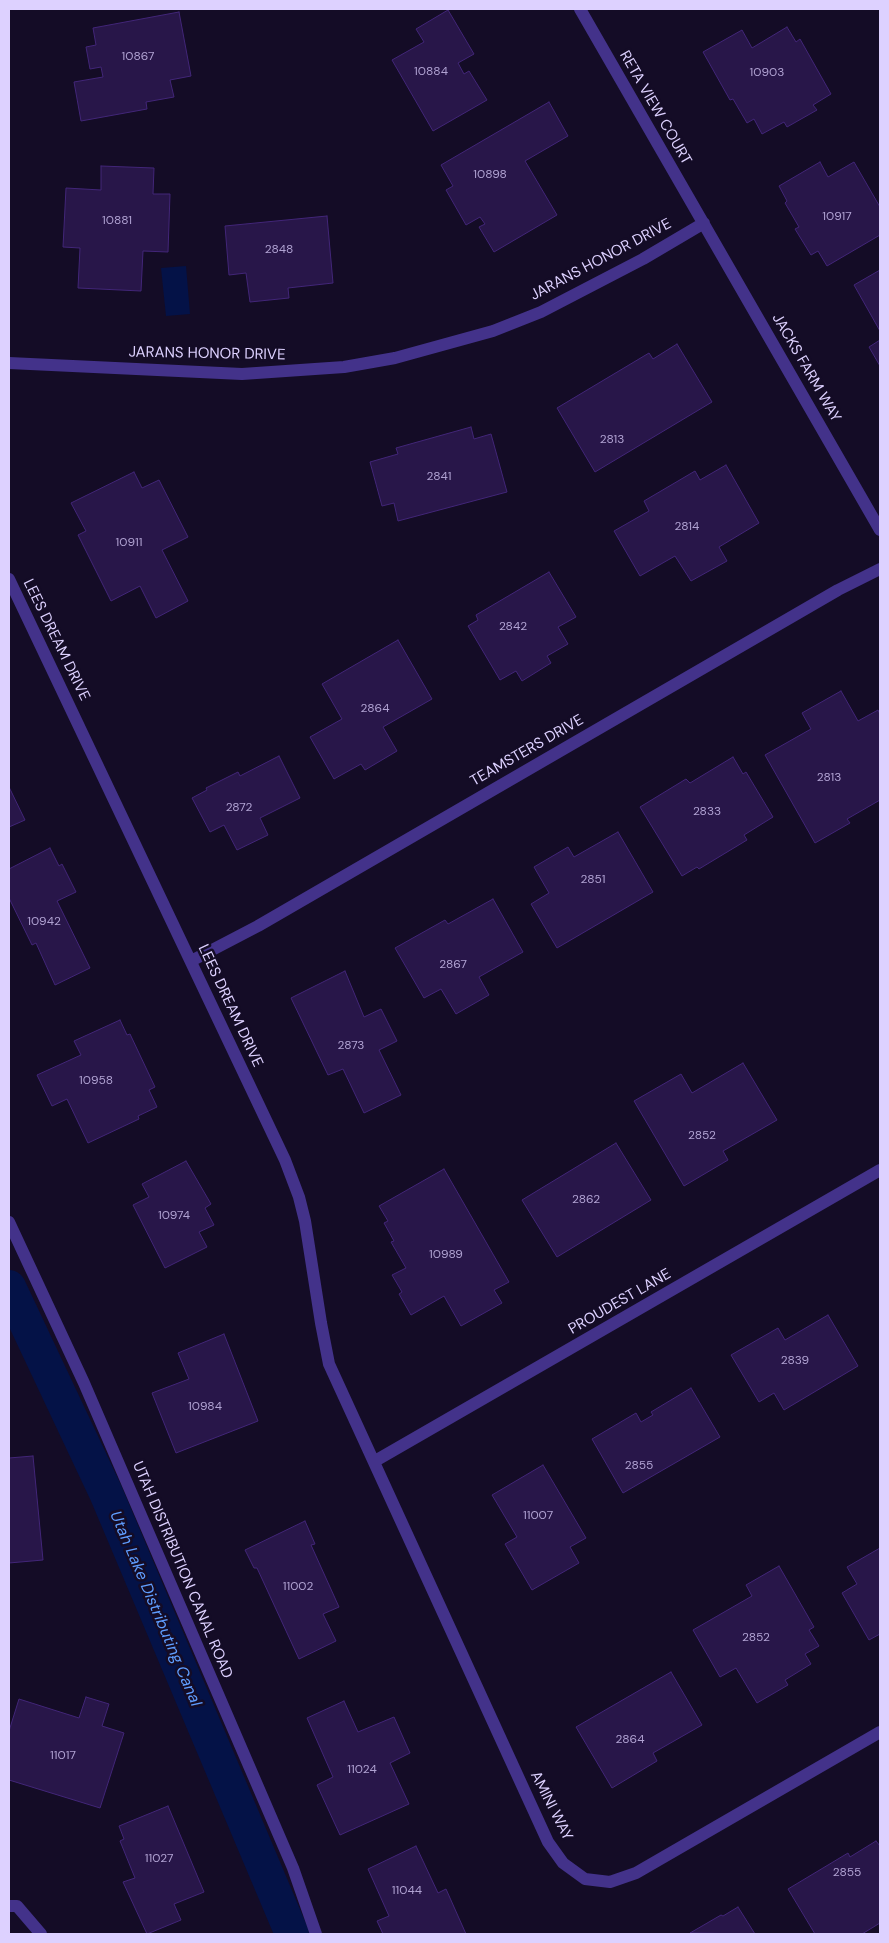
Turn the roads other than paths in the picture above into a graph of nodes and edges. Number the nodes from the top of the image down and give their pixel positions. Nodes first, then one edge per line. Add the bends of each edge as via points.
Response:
1 (580, 9) edge
2 (704, 223) junction
3 (9, 363) edge
4 (880, 530) edge
5 (880, 569) edge
6 (9, 579) edge
7 (191, 962) junction
8 (880, 1170) edge
9 (9, 1222) edge
10 (375, 1461) junction
11 (880, 1732) edge
12 (13, 1906) edge
13 (41, 1934) edge
14 (316, 1934) edge

1 - 2 street, RETA VIEW COURT
2 - 3 street, JARANS HONOR DRIVE via 541,312 493,331 394,358 344,367 242,374
2 - 4 street, JACKS FARM WAY
5 - 7 street, TEAMSTERS DRIVE via 838,590
6 - 7 street, LEES DREAM DRIVE
7 - 10 street, LEES DREAM DRIVE via 285,1160 299,1197 329,1364
8 - 10 street, PROUDEST LANE
9 - 14 street, UTAH DISTRIBUTION CANAL ROAD via 84,1383 293,1868
10 - 11 street, AMINI WAY via 394,1510 548,1842 563,1863 585,1879 610,1882 636,1873
12 - 13 street

